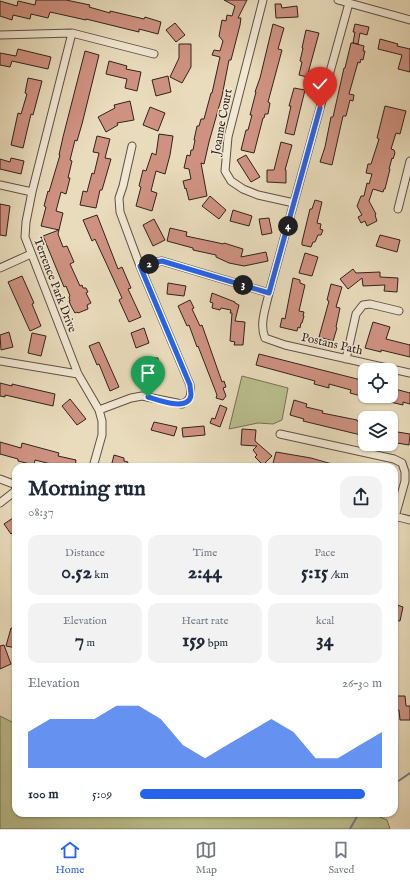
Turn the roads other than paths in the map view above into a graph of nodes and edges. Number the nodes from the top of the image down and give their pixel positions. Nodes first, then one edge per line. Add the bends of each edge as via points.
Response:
1 (263, 0) edge
2 (338, 0) edge
3 (349, 3) junction
4 (410, 20) edge
5 (72, 34) junction
6 (0, 35) edge
7 (154, 54) dead end
8 (132, 146) dead end
9 (410, 161) edge
10 (0, 185) edge
11 (32, 192) junction
12 (294, 203) junction
13 (398, 209) dead end
14 (31, 254) junction
15 (140, 266) junction
16 (0, 268) edge
17 (269, 293) junction
18 (399, 311) dead end
19 (346, 359) junction
20 (0, 361) edge
21 (410, 373) edge
22 (78, 374) junction
23 (99, 410) junction
24 (280, 434) dead end
25 (94, 463) edge
26 (0, 479) edge
27 (12, 483) edge
28 (12, 494) edge
29 (0, 503) edge
30 (398, 503) edge
31 (398, 517) edge
32 (410, 520) edge

1 - 12 street, Joanne Court via 228,136 225,171 231,181 243,189
2 - 3 street
3 - 4 street
3 - 12 street
5 - 6 street
5 - 7 street
5 - 11 street, Terrence Park Drive
8 - 15 street via 119,198 120,212
9 - 13 street
10 - 11 street
11 - 14 street, Terrence Park Drive via 25,237
12 - 17 street
14 - 16 street
14 - 22 street, Terrence Park Drive
15 - 17 street via 162,261
15 - 23 street via 190,385 191,395 188,402 182,404 142,396
17 - 19 street, Postans Path via 263,323 265,338
18 - 19 street via 370,304 363,305 356,314
19 - 21 street, Postans Path
20 - 22 street
22 - 23 street, Terrence Park Drive
23 - 25 street, Terrence Park Drive via 102,435
24 - 30 street via 394,459 402,463 405,481
26 - 27 street
28 - 29 street
31 - 32 street

